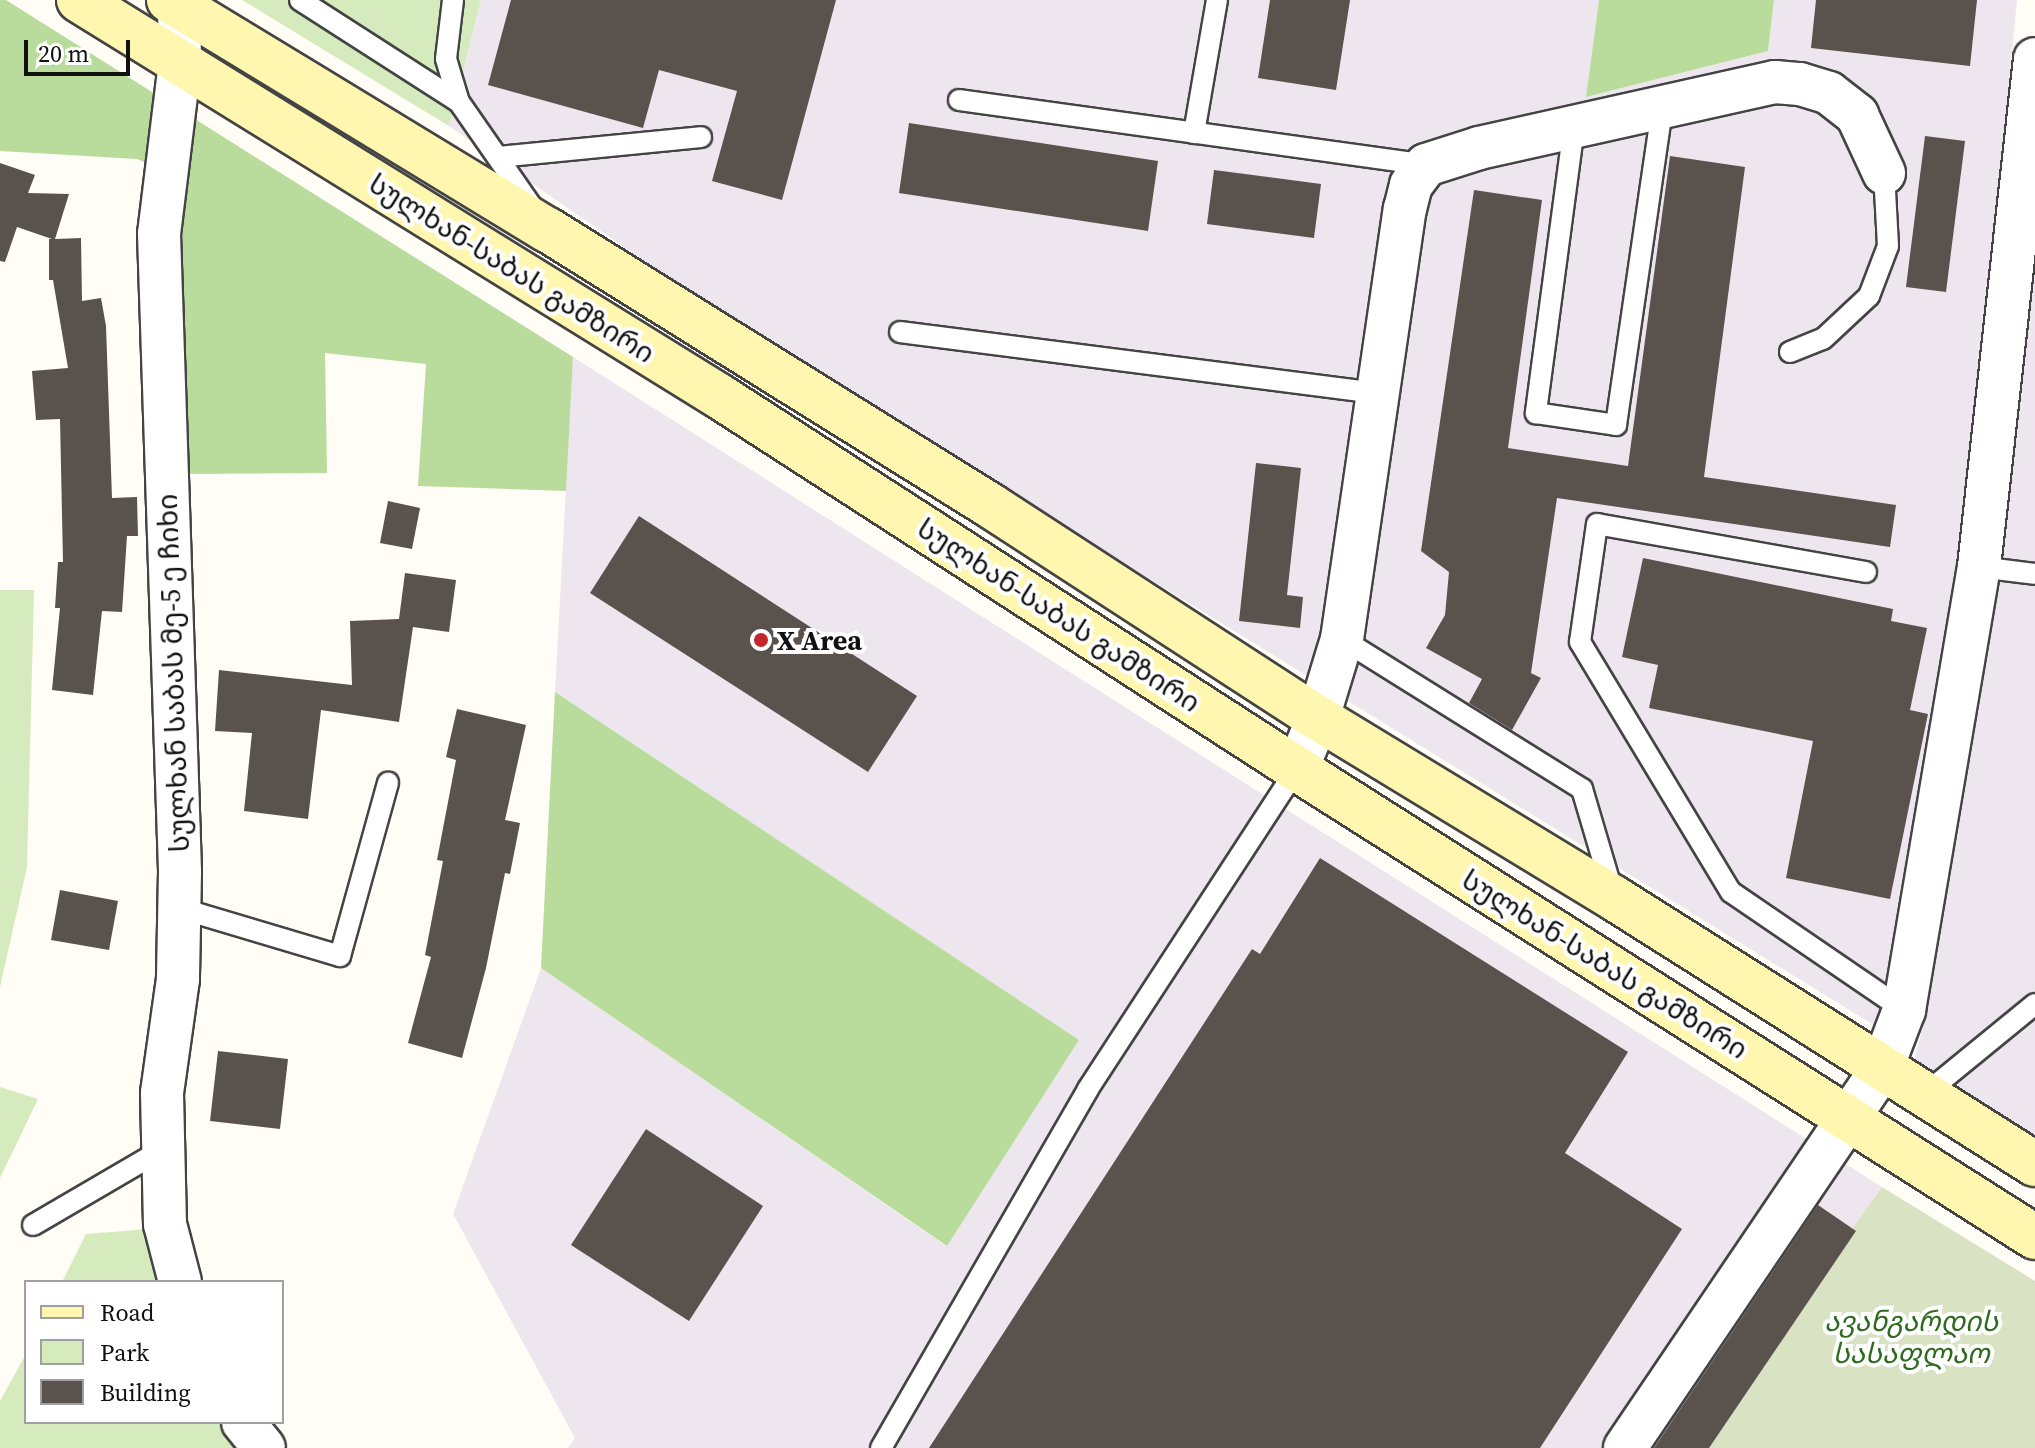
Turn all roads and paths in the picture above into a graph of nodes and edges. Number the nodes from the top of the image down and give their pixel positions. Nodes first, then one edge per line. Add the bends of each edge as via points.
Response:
1 (79, 0) edge
2 (300, 0) edge
3 (453, 0) edge
4 (1217, 0) edge
5 (175, 2) edge
6 (2035, 59) edge
7 (180, 63) junction
8 (959, 100) dead end
9 (459, 102) junction
10 (1662, 108) junction
11 (1574, 127) junction
12 (1194, 133) junction
13 (701, 137) dead end
14 (498, 157) junction
15 (1426, 165) junction
16 (1884, 173) joint
17 (548, 230) junction
18 (900, 332) dead end
19 (1790, 352) dead end
20 (1378, 393) junction
21 (1979, 567) junction
22 (1866, 572) dead end
23 (2035, 574) edge
24 (1342, 639) junction
25 (1318, 718) junction
26 (1297, 769) junction
27 (388, 783) dead end
28 (1614, 898) junction
29 (179, 908) junction
30 (2035, 1004) edge
31 (1904, 1010) junction
32 (1882, 1068) junction
33 (1925, 1094) junction
34 (1848, 1118) junction
35 (163, 1149) junction
36 (2035, 1164) edge
37 (33, 1225) dead end
38 (2035, 1237) edge
39 (179, 1280) edge
40 (244, 1424) edge
41 (264, 1448) edge
42 (881, 1448) edge
43 (1625, 1448) edge

1 - 7 main road, სულხან-საბას გამზირი
2 - 9 lane
3 - 9 lane via 446,59
4 - 12 lane
5 - 7 street, სულხან საბას მე-5 ე ჩიხი
5 - 17 main road, სულხან-საბას გამზირი
6 - 21 street
7 - 26 main road, სულხან-საბას გამზირი via 719,396
7 - 29 street, სულხან საბას მე-5 ე ჩიხი via 159,234
8 - 12 lane
9 - 14 lane
10 - 11 street
10 - 11 lane via 1616,425 1536,413
10 - 16 street via 1775,82 1800,84 1829,93 1857,115
11 - 15 street
12 - 15 lane
13 - 14 lane
14 - 17 lane
15 - 20 street via 1411,185 1405,209
16 - 19 lane via 1888,246 1869,296 1823,339
17 - 25 main road, სულხან-საბას გამზირი via 991,506
18 - 20 lane
20 - 24 street
21 - 23 lane
21 - 31 street
22 - 31 lane via 1597,524 1580,642 1731,892
24 - 25 street
24 - 28 lane via 1582,789
25 - 26 street
25 - 28 main road, სულხან-საბას გამზირი
26 - 34 main road, სულხან-საბას გამზირი
26 - 42 lane via 1088,1089
27 - 29 lane via 340,956
28 - 32 main road, სულხან-საბას გამზირი
29 - 35 street, სულხან საბას მე-5 ე ჩიხი via 178,979 162,1093
30 - 33 lane
31 - 32 street
32 - 33 main road, სულხან-საბას გამზირი
32 - 34 street
33 - 36 main road, სულხან-საბას გამზირი
34 - 38 main road, სულხან-საბას გამზირი
34 - 43 street
35 - 37 lane
35 - 39 street, სულხან საბას მე-5 ე ჩიხი via 165,1224
40 - 41 street

